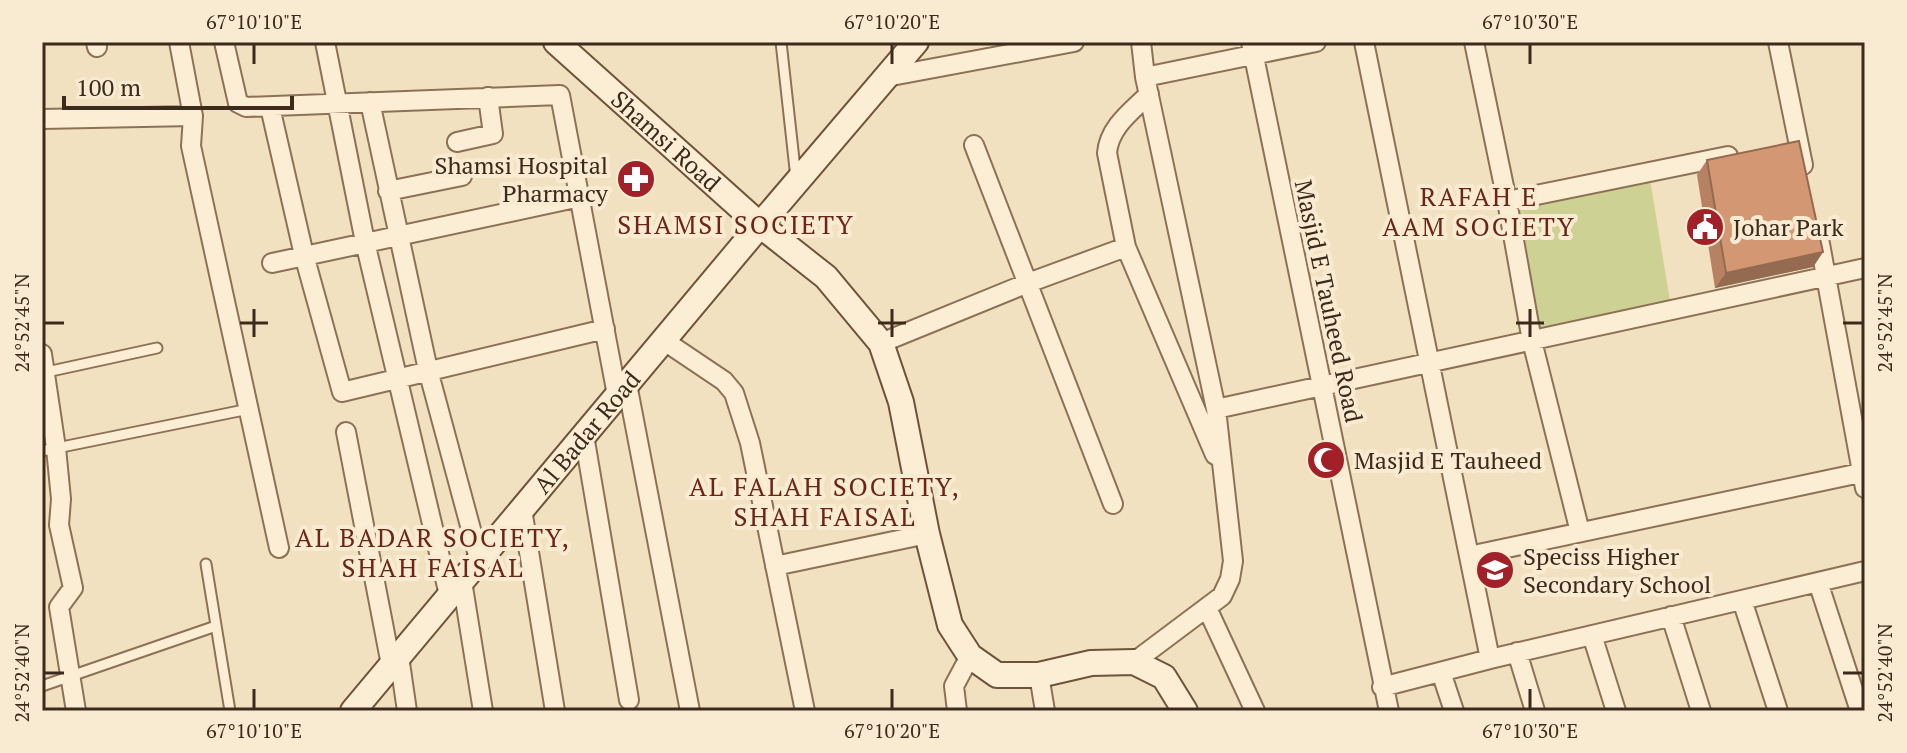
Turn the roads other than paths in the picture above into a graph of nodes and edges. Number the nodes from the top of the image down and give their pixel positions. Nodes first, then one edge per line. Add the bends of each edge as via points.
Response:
1 (179, 42) edge
2 (224, 42) edge
3 (325, 42) edge
4 (556, 42) edge
5 (781, 42) edge
6 (916, 42) edge
7 (1074, 42) edge
8 (1141, 42) edge
9 (1316, 42) edge
10 (1364, 42) edge
11 (1474, 42) edge
12 (1778, 42) edge
13 (1252, 48) edge
14 (886, 77) junction
15 (1147, 86) junction
16 (488, 97) junction
17 (370, 102) junction
18 (338, 104) junction
19 (270, 107) junction
20 (193, 116) junction
21 (42, 119) edge
22 (457, 142) dead end
23 (974, 145) dead end
24 (1752, 152) edge
25 (462, 176) dead end
26 (797, 181) junction
27 (1808, 187) edge
28 (388, 191) junction
29 (580, 197) junction
30 (1507, 201) junction
31 (1814, 217) edge
32 (760, 225) junction
33 (398, 235) junction
34 (365, 242) junction
35 (1126, 247) junction
36 (304, 255) junction
37 (272, 263) dead end
38 (1865, 268) edge
39 (1827, 277) junction
40 (1028, 283) junction
41 (605, 329) junction
42 (663, 340) junction
43 (1532, 341) junction
44 (881, 343) junction
45 (157, 348) dead end
46 (1430, 362) junction
47 (43, 366) edge
48 (428, 370) junction
49 (397, 378) junction
50 (1323, 386) junction
51 (622, 390) junction
52 (249, 409) junction
53 (1216, 409) junction
54 (346, 432) dead end
55 (584, 435) junction
56 (49, 449) edge
57 (1224, 475) junction
58 (1864, 477) edge
59 (1113, 504) dead end
60 (522, 509) junction
61 (1580, 532) junction
62 (927, 534) junction
63 (279, 548) dead end
64 (1469, 556) junction
65 (479, 559) junction
66 (206, 564) dead end
67 (775, 566) junction
68 (1865, 571) edge
69 (1818, 582) junction
70 (455, 588) junction
71 (1742, 600) junction
72 (1207, 608) junction
73 (1671, 616) junction
74 (216, 626) junction
75 (1592, 635) junction
76 (1517, 652) junction
77 (970, 656) junction
78 (1490, 659) junction
79 (395, 660) junction
80 (1134, 662) junction
81 (1441, 672) junction
82 (72, 675) junction
83 (1039, 675) junction
84 (42, 686) edge
85 (1382, 687) junction
86 (629, 700) dead end
87 (76, 711) edge
88 (230, 711) edge
89 (353, 711) edge
90 (407, 711) edge
91 (483, 711) edge
92 (555, 711) edge
93 (690, 711) edge
94 (805, 711) edge
95 (957, 711) edge
96 (1045, 711) edge
97 (1185, 711) edge
98 (1255, 711) edge
99 (1389, 711) edge
100 (1454, 711) edge
101 (1535, 711) edge
102 (1616, 711) edge
103 (1701, 711) edge
104 (1778, 711) edge
105 (1860, 711) edge

1 - 20 street
2 - 19 street via 238,103
3 - 18 street
4 - 32 street, Shamsi Road
5 - 26 lane
6 - 14 street, Al Badar Road
7 - 14 street
8 - 15 street
9 - 13 street
10 - 46 street
11 - 30 street
12 - 27 street via 1791,144
13 - 15 street
13 - 50 street, Masjid E Tauheed Road
14 - 26 street, Al Badar Road
15 - 35 street via 1108,140
15 - 53 street
16 - 17 street
16 - 22 street via 493,134
16 - 29 street via 560,95
17 - 18 street
17 - 28 street
18 - 19 street
18 - 34 street
19 - 36 street
20 - 21 street
20 - 52 street via 191,146
23 - 40 street
24 - 30 street
25 - 28 street
26 - 32 street, Al Badar Road
28 - 33 street
29 - 33 street
29 - 41 street
30 - 43 street
31 - 39 street
32 - 42 street, Al Badar Road
32 - 44 street, Shamsi Road via 826,277
33 - 34 street
33 - 48 street
34 - 36 street
34 - 49 street
35 - 40 street
35 - 57 street
36 - 37 street
36 - 49 street via 340,390
38 - 39 street
39 - 43 street
39 - 58 street
40 - 44 street
40 - 59 street
41 - 48 street
41 - 51 street
42 - 51 street, Al Badar Road
42 - 67 street via 734,393 750,443
43 - 46 street
43 - 61 street
44 - 62 street, Shamsi Road via 901,402
45 - 47 lane
46 - 50 street
46 - 64 street
47 - 56 street
48 - 49 street
48 - 65 street
49 - 70 street
50 - 53 street
50 - 85 street, Masjid E Tauheed Road
51 - 55 street, Al Badar Road
51 - 93 street
52 - 56 lane
52 - 63 street
53 - 57 street
54 - 79 street
55 - 60 street, Al Badar Road
55 - 86 street
56 - 82 street via 73,588 59,607
57 - 72 street via 1233,561 1222,596
58 - 61 street
60 - 65 street, Al Badar Road
60 - 92 street
61 - 64 street
62 - 67 street
62 - 77 street, Shamsi Road via 950,625
64 - 78 street
65 - 70 street, Al Badar Road
66 - 74 lane
67 - 94 street
68 - 69 street
69 - 71 street
69 - 105 street
70 - 79 street, Al Badar Road
70 - 91 street
71 - 73 street
71 - 104 street
72 - 80 street
72 - 98 street
73 - 75 street
73 - 103 street
74 - 82 lane
74 - 88 lane
75 - 76 street
75 - 102 street
76 - 78 street
76 - 101 street
77 - 83 street, Shamsi Road via 997,675
77 - 95 street via 954,686
78 - 81 street
79 - 89 street, Al Badar Road
79 - 90 street
80 - 83 street, Shamsi Road via 1091,663
80 - 97 street via 1164,677
81 - 85 street
81 - 100 street
82 - 84 lane
82 - 87 street
83 - 96 street
85 - 99 street, Masjid E Tauheed Road

